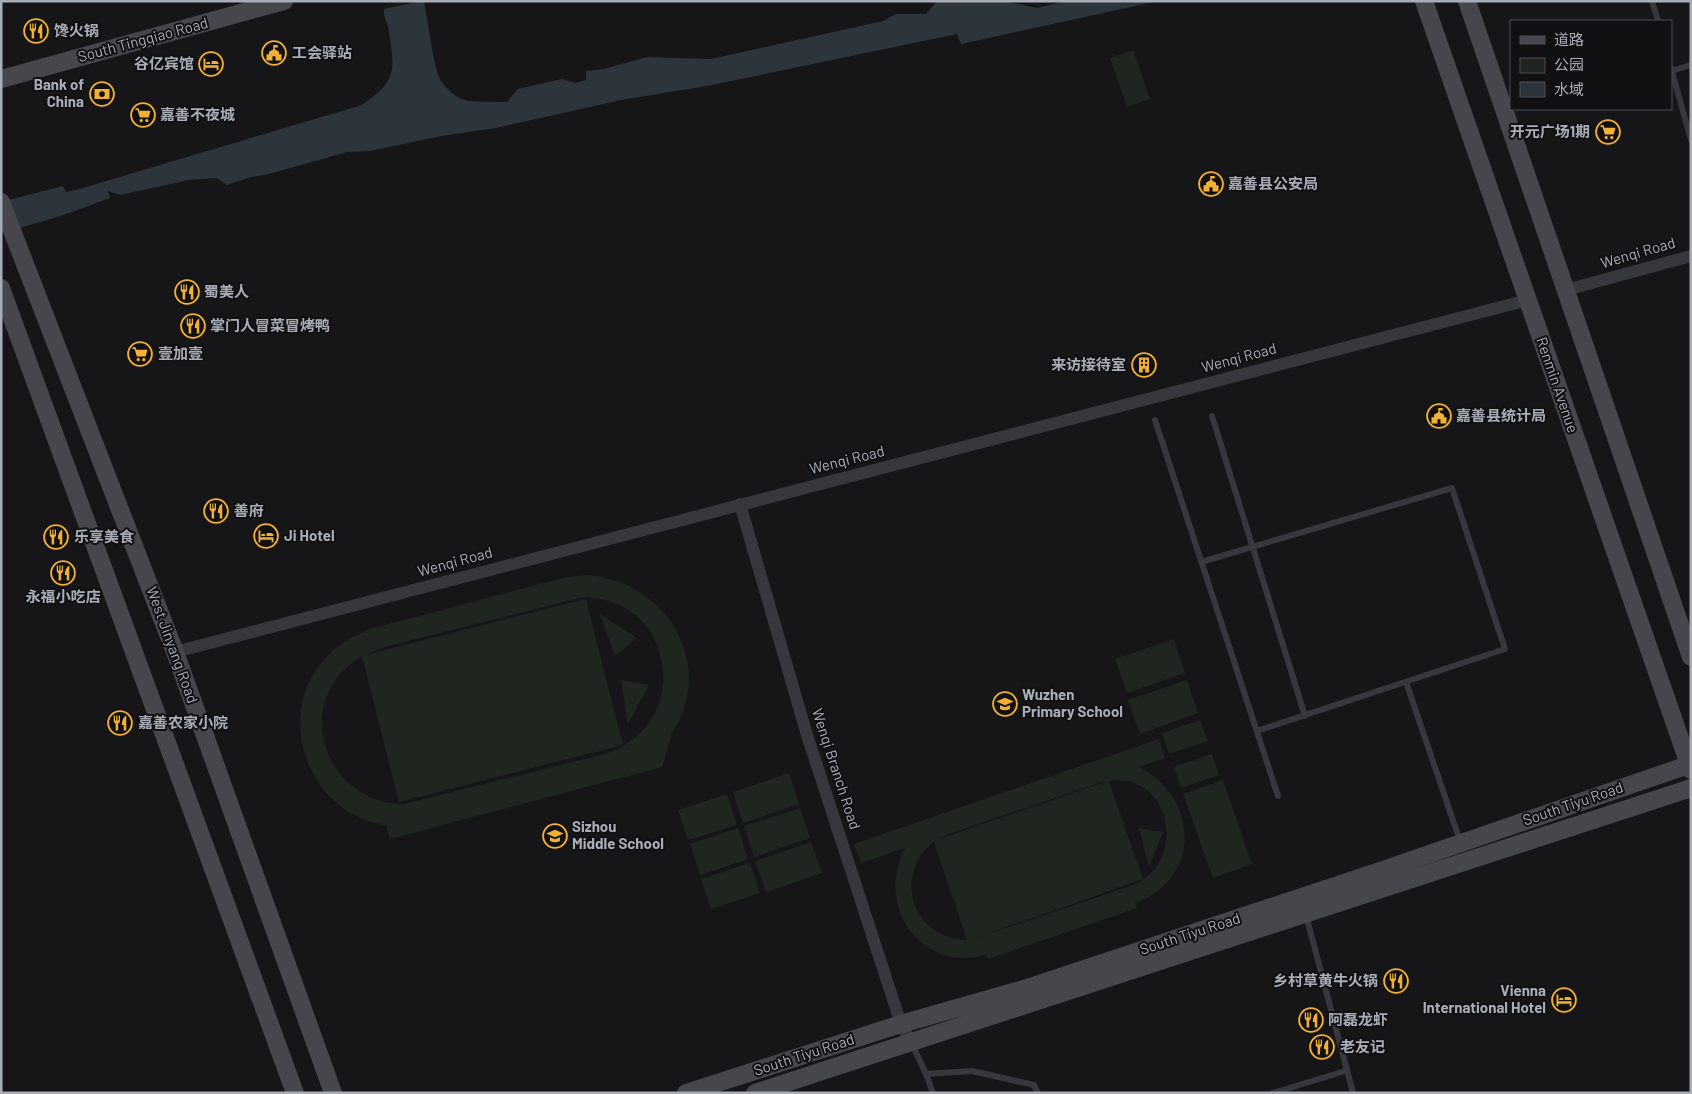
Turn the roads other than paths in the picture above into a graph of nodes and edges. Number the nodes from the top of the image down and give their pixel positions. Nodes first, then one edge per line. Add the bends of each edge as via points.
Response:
1 (284, 1) edge
2 (1424, 1) edge
3 (1468, 1) edge
4 (1652, 1) edge
5 (1658, 20) edge
6 (1691, 65) edge
7 (1672, 70) edge
8 (1672, 74) edge
9 (1, 79) edge
10 (1691, 140) edge
11 (1, 202) edge
12 (1691, 256) edge
13 (1, 288) edge
14 (1566, 290) junction
15 (1528, 300) junction
16 (1212, 416) dead end
17 (1155, 420) dead end
18 (740, 504) junction
19 (1253, 548) junction
20 (1202, 562) junction
21 (175, 652) junction
22 (1691, 657) edge
23 (1406, 682) junction
24 (1305, 716) junction
25 (1257, 731) junction
26 (1690, 766) edge
27 (1691, 788) edge
28 (1278, 796) dead end
29 (1461, 843) junction
30 (1306, 914) junction
31 (902, 1024) junction
32 (910, 1041) junction
33 (1345, 1071) junction
34 (926, 1074) junction
35 (1301, 1084) junction
36 (295, 1093) edge
37 (333, 1093) edge
38 (686, 1093) edge
39 (755, 1093) edge
40 (932, 1093) edge
41 (1038, 1093) edge
42 (1273, 1093) edge
43 (1304, 1093) edge
44 (1353, 1093) edge

1 - 9 main road, South Tingqiao Road
2 - 15 main road, Renmin Avenue
3 - 14 main road
4 - 5 lane
6 - 7 lane
8 - 10 lane
11 - 21 main road, West Jinyang Road
12 - 14 street, Wenqi Road
13 - 36 main road
14 - 22 main road
15 - 18 street, Wenqi Road
15 - 26 main road, Renmin Avenue
16 - 19 lane
17 - 20 lane
18 - 21 street, Wenqi Road
18 - 31 street, Wenqi Branch Road via 807,735
19 - 20 lane
19 - 23 lane via 1452,488 1505,649
19 - 24 lane
20 - 25 lane
21 - 37 main road, West Jinyang Road
23 - 24 lane
23 - 29 lane
24 - 25 lane
25 - 28 lane
26 - 29 main road, South Tiyu Road
27 - 30 main road, South Tiyu Road
29 - 31 main road, South Tiyu Road via 1033,986
30 - 32 main road, South Tiyu Road
30 - 33 lane
31 - 32 street, Wenqi Branch Road
31 - 38 main road, South Tiyu Road
32 - 34 lane
32 - 39 main road, South Tiyu Road
33 - 35 lane
33 - 44 lane
34 - 40 lane
34 - 41 lane via 972,1071 1034,1085
35 - 42 lane
35 - 43 lane

